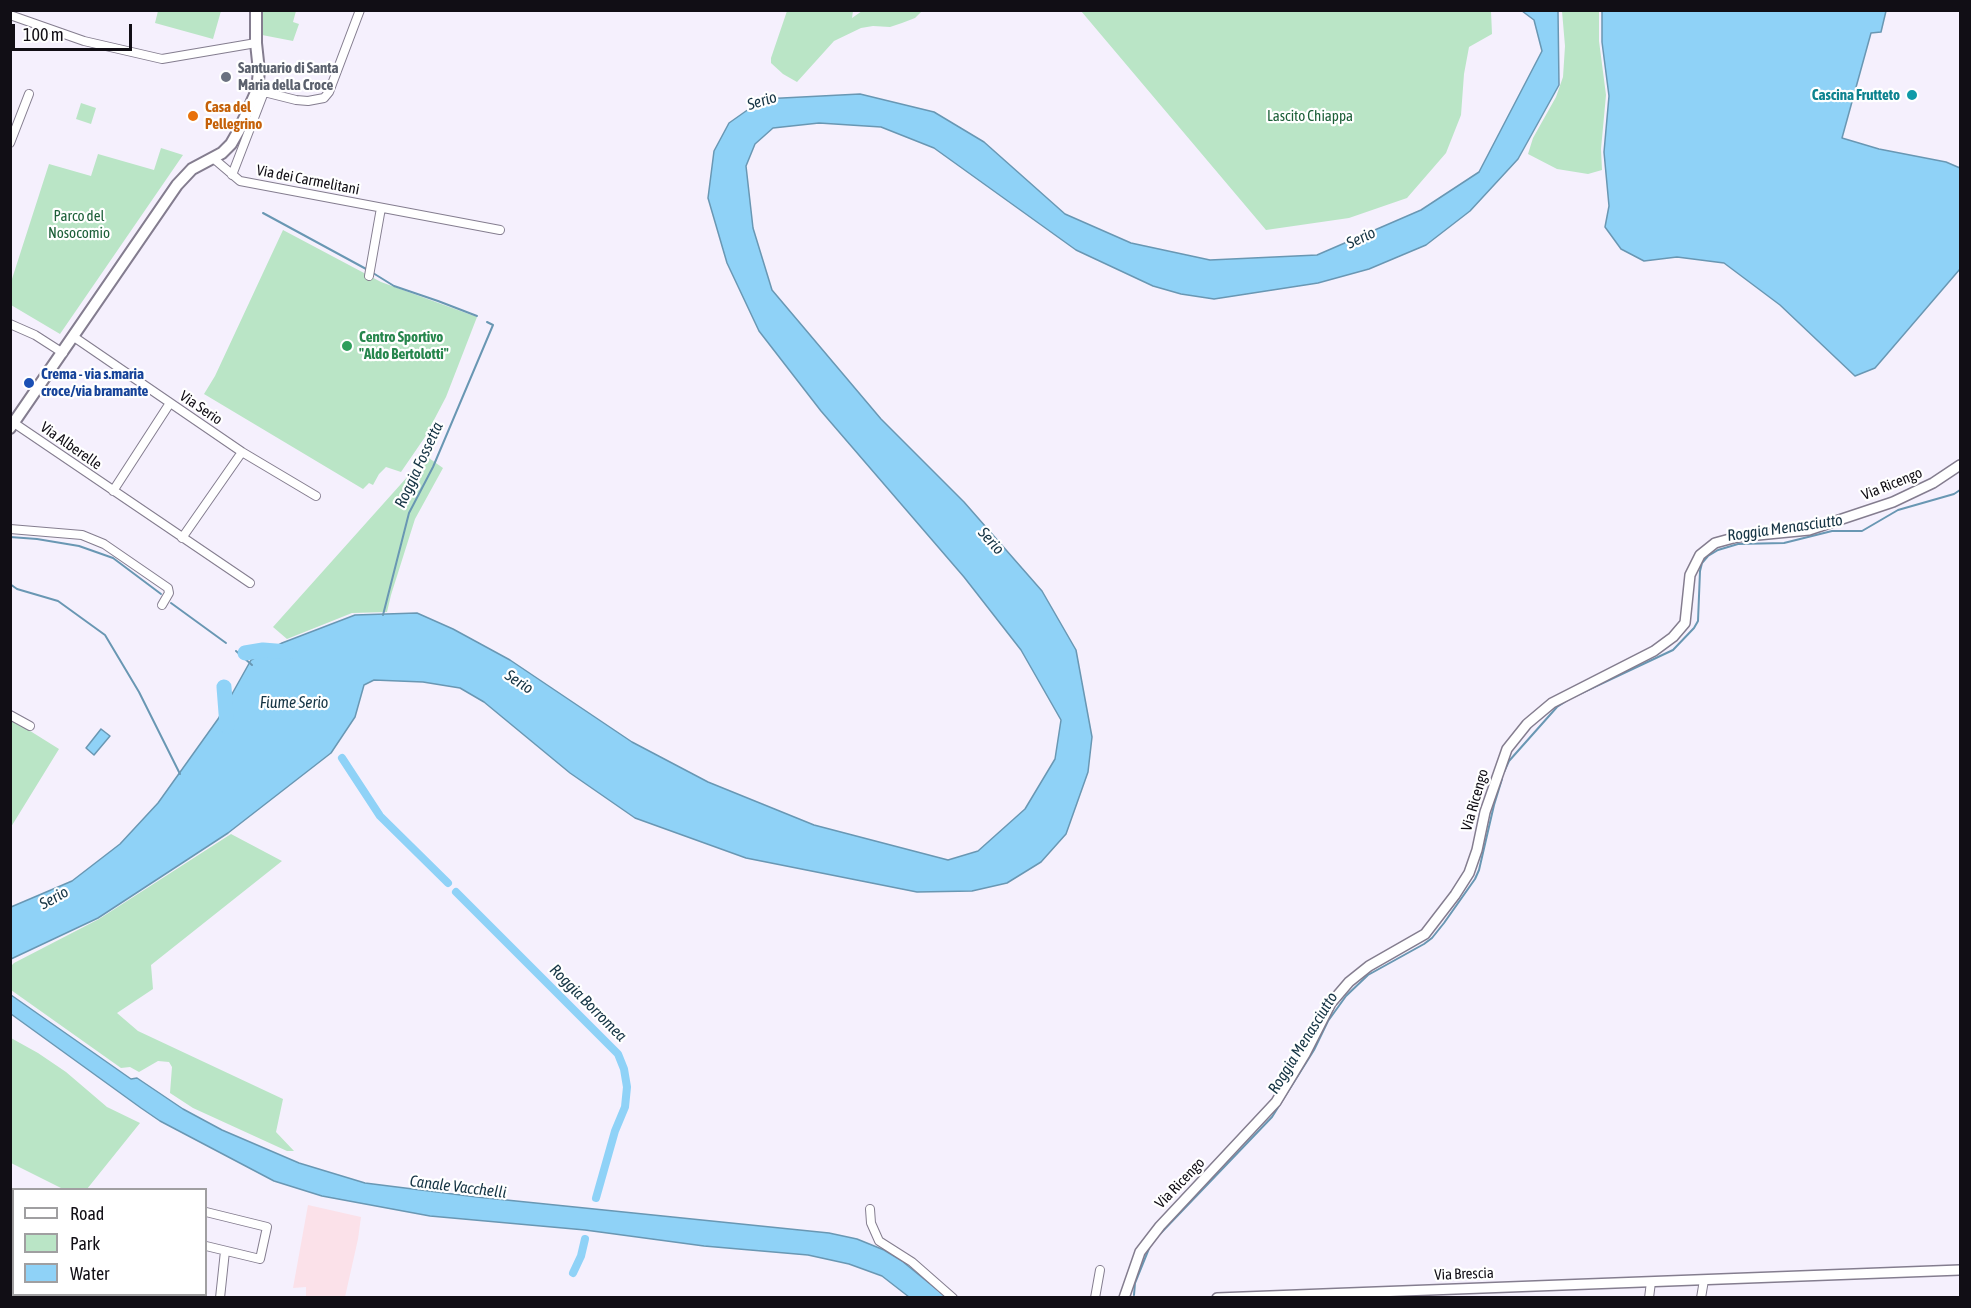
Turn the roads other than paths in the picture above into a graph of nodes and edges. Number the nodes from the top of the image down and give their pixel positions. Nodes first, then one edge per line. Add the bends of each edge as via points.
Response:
1 (256, 10) edge
2 (360, 10) edge
3 (10, 15) edge
4 (256, 43) junction
5 (29, 94) dead end
6 (10, 143) edge
7 (237, 145) junction
8 (213, 158) junction
9 (232, 175) junction
10 (381, 208) junction
11 (500, 230) dead end
12 (370, 272) dead end
13 (10, 324) edge
14 (74, 337) junction
15 (63, 353) junction
16 (170, 403) junction
17 (12, 425) edge
18 (242, 452) junction
19 (1960, 465) edge
20 (113, 491) junction
21 (316, 496) dead end
22 (10, 529) edge
23 (182, 538) junction
24 (250, 583) dead end
25 (162, 604) dead end
26 (10, 715) edge
27 (30, 726) dead end
28 (870, 1209) dead end
29 (207, 1212) edge
30 (207, 1246) edge
31 (225, 1251) junction
32 (1100, 1270) dead end
33 (1960, 1270) edge
34 (1704, 1280) junction
35 (1651, 1282) junction
36 (1303, 1296) edge
37 (1226, 1297) edge
38 (219, 1298) edge
39 (953, 1298) edge
40 (1095, 1298) edge
41 (1124, 1298) edge
42 (1217, 1298) edge
43 (1648, 1298) edge
44 (1701, 1298) edge

1 - 4 main road
2 - 7 street, Via dei Carmelitani via 340,67 324,98 296,100 264,92
3 - 4 street via 84,41 162,59
4 - 7 main road via 260,71 257,90
5 - 6 street
7 - 8 main road
7 - 9 street, Via dei Carmelitani
8 - 9 street, Via dei Carmelitani
8 - 14 main road via 192,169 177,185
9 - 10 street, Via dei Carmelitani via 240,181
10 - 11 street, Via dei Carmelitani
10 - 12 street
13 - 15 street
14 - 15 main road
14 - 16 street, Via Serio
15 - 17 main road
16 - 18 street, Via Serio
16 - 20 street
17 - 20 street, Via Alberelle
18 - 21 street, Via Serio
18 - 23 street
19 - 41 street, Via Ricengo via 1893,502 1809,531 1737,537 1715,543 1700,555 1690,575 1684,623 1673,637 1654,651 1552,702 1527,724 1507,749 1469,873 1455,895 1425,934 1369,966 1331,1003 1271,1108 1140,1252
20 - 23 street, Via Alberelle
22 - 25 street via 82,535 104,544 168,588
23 - 24 street, Via Alberelle
26 - 27 street
28 - 39 street via 879,1240 912,1262
29 - 31 street via 267,1227 260,1258
30 - 31 street
31 - 38 street
32 - 40 street
33 - 34 street, Via Brescia
34 - 35 street, Via Brescia
34 - 44 street
35 - 36 street, Via Brescia
35 - 43 street
36 - 37 street, Via Brescia
37 - 42 street, Via Brescia

